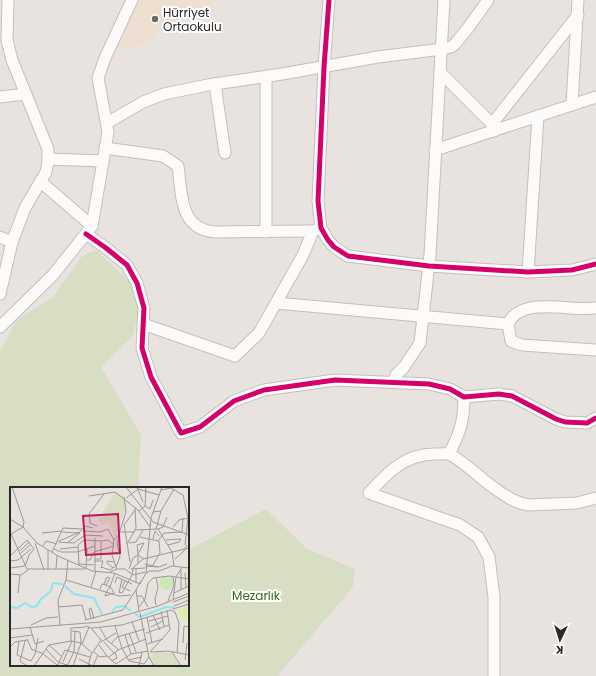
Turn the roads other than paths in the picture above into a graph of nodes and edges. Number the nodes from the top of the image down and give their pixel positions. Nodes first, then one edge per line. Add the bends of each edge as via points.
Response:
1 (8, 0) edge
2 (132, 0) edge
3 (329, 0) edge
4 (444, 0) edge
5 (488, 0) edge
6 (578, 0) edge
7 (578, 15) junction
8 (442, 49) junction
9 (324, 67) junction
10 (440, 72) junction
11 (266, 76) junction
12 (214, 84) junction
13 (26, 94) junction
14 (0, 97) edge
15 (596, 97) edge
16 (572, 105) junction
17 (538, 116) junction
18 (106, 124) junction
19 (493, 127) junction
20 (106, 148) junction
21 (435, 150) junction
22 (224, 152) dead end
23 (48, 159) junction
24 (103, 161) junction
25 (41, 182) junction
26 (89, 230) junction
27 (317, 230) junction
28 (266, 232) junction
29 (0, 237) edge
30 (12, 242) junction
31 (596, 264) edge
32 (429, 266) junction
33 (528, 272) junction
34 (0, 294) edge
35 (276, 303) junction
36 (596, 308) edge
37 (423, 317) junction
38 (143, 324) junction
39 (508, 324) junction
40 (0, 326) edge
41 (596, 350) edge
42 (394, 382) junction
43 (464, 397) junction
44 (596, 418) edge
45 (449, 454) junction
46 (596, 498) edge
47 (494, 676) edge

1 - 13 street via 7,40
2 - 18 street via 98,78
3 - 9 street
4 - 8 street
5 - 8 street via 455,44
6 - 7 street
7 - 16 street
7 - 19 street
8 - 9 street
8 - 10 street
9 - 11 street
9 - 27 street
10 - 19 street
10 - 21 street
11 - 12 street
11 - 28 street
12 - 18 street via 164,94 142,102
12 - 22 street
13 - 14 street
13 - 23 street via 48,148
15 - 16 street
16 - 17 street
17 - 19 street
17 - 33 street
18 - 20 street
19 - 21 street
20 - 24 street
20 - 28 street via 163,156 178,166 184,211 191,222 201,229 216,232
21 - 32 street
23 - 24 street
23 - 25 street
24 - 26 street
25 - 26 street
25 - 30 street via 25,208
26 - 38 street via 127,265 137,282 144,308
26 - 40 street via 53,275
27 - 28 street
27 - 32 street via 334,247 348,256
27 - 35 street
29 - 30 street
30 - 34 street
31 - 33 street via 572,270
32 - 33 street
32 - 37 street
35 - 37 street
35 - 38 street via 259,333 236,356
36 - 39 street via 538,307 520,311
37 - 39 street
37 - 42 street via 420,343 396,375
38 - 42 street via 142,348 151,377 181,433 200,427 234,401 264,390 335,380
39 - 41 street via 511,341 522,345
42 - 43 street via 429,384
43 - 44 street via 499,394 512,396 565,422 587,423
43 - 45 street via 464,414 459,434
45 - 46 street via 502,495 520,504 577,503
45 - 47 street via 427,453 408,459 385,475 369,493 460,525 478,537 489,557 494,597

